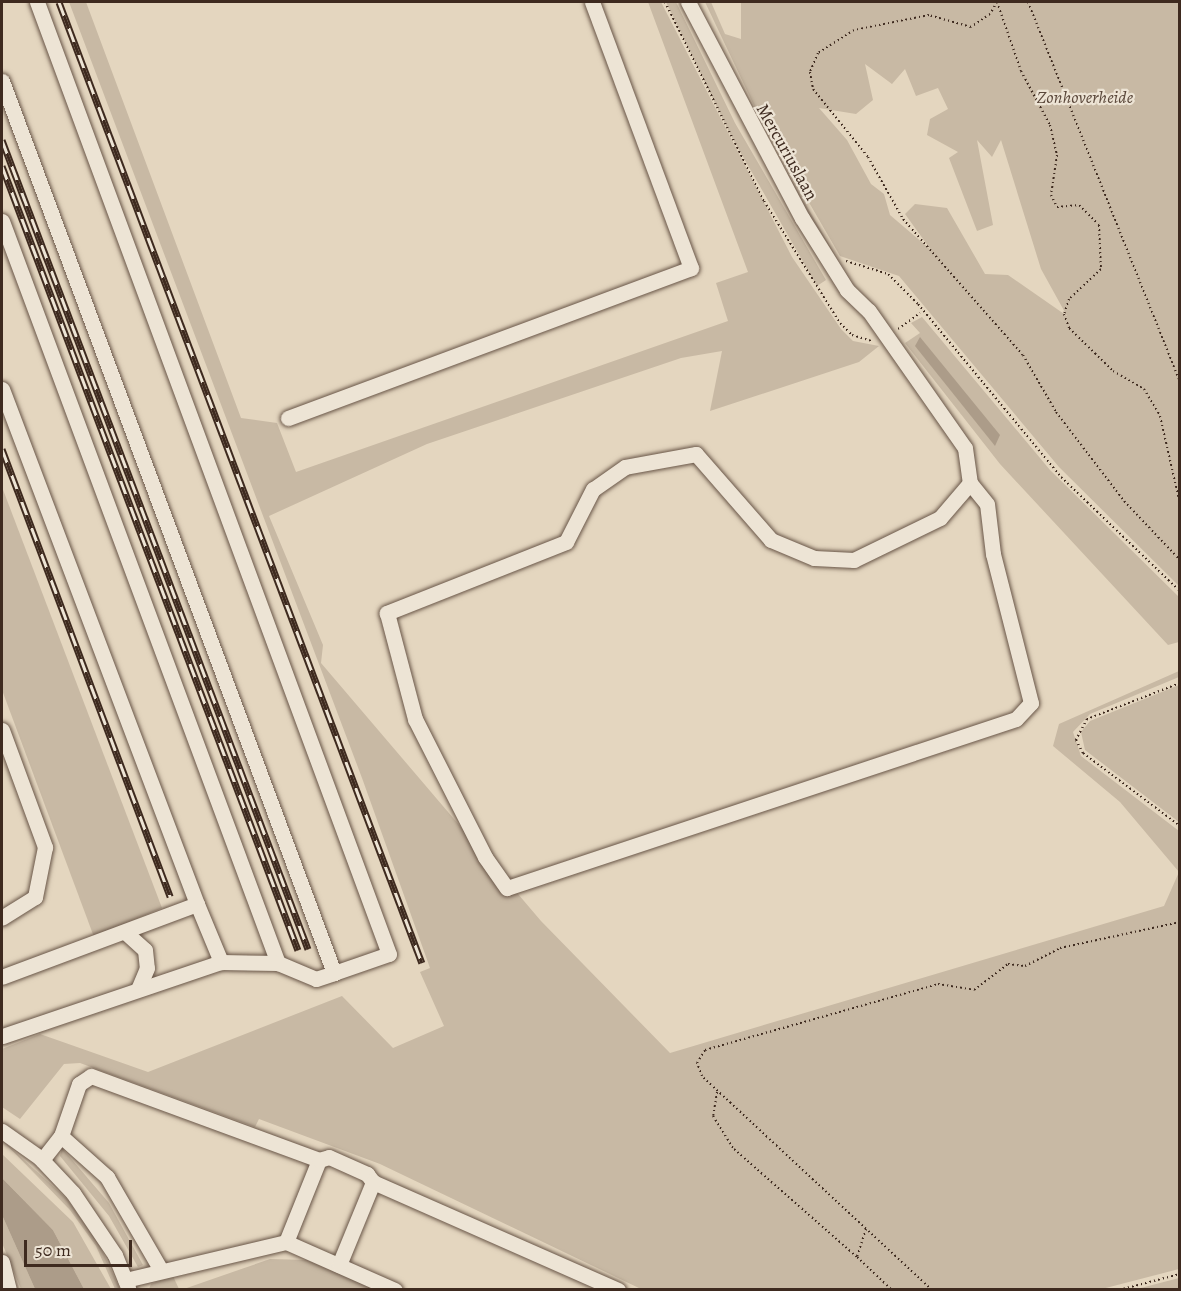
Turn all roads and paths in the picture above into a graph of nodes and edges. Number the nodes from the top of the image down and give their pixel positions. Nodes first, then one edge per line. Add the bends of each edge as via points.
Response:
1 (38, 2) edge
2 (592, 2) edge
3 (688, 2) edge
4 (997, 2) edge
5 (1028, 2) edge
6 (2, 81) edge
7 (2, 221) edge
8 (839, 258) dead end
9 (1179, 382) edge
10 (2, 389) edge
11 (288, 418) dead end
12 (970, 483) junction
13 (1179, 504) edge
14 (1179, 560) edge
15 (1179, 591) edge
16 (1179, 683) edge
17 (2, 730) edge
18 (1179, 826) edge
19 (197, 904) junction
20 (2, 918) edge
21 (1179, 922) edge
22 (125, 932) junction
23 (221, 962) junction
24 (278, 963) junction
25 (334, 973) junction
26 (2, 978) edge
27 (139, 987) junction
28 (2, 1036) edge
29 (717, 1092) junction
30 (2, 1131) edge
31 (61, 1136) junction
32 (42, 1160) junction
33 (319, 1160) junction
34 (373, 1182) junction
35 (866, 1228) junction
36 (286, 1242) junction
37 (857, 1257) junction
38 (2, 1262) edge
39 (339, 1265) junction
40 (160, 1270) junction
41 (1179, 1274) edge
42 (127, 1285) edge
43 (9, 1290) edge
44 (394, 1290) edge
45 (618, 1290) edge
46 (892, 1290) edge
47 (932, 1290) edge
48 (1051, 1290) edge
49 (1075, 1290) edge
50 (1119, 1290) edge

1 - 25 street via 389,954
2 - 11 street via 691,268
3 - 12 street, Mercuriuslaan via 802,218 847,290 868,311 965,448
4 - 13 path via 1021,71 1050,125 1057,155 1051,195 1056,207 1079,204 1099,225 1101,269 1069,299 1064,314 1069,328 1113,370 1144,389 1160,416
4 - 14 path via 990,14 971,27 929,15 854,30 818,53 810,72 813,89 868,157 903,219 1023,355 1056,412 1124,501
5 - 9 path
6 - 25 street
7 - 24 street
8 - 15 path via 888,274 1005,404 1061,477
10 - 19 street
12 - 12 street via 987,504 993,554 1031,703 1016,719 507,888 485,857 415,719 387,613 566,543 593,489 625,467 696,454 771,540 814,558 854,560 940,518
16 - 18 path via 1088,719 1076,740 1083,753
17 - 20 street via 45,847 35,897
19 - 22 street
19 - 23 street
21 - 29 path via 1060,948 1025,966 1008,964 974,990 938,984 705,1050 697,1063
22 - 26 street
22 - 27 street via 145,950 147,968
23 - 24 street
23 - 27 street
24 - 25 street via 316,979
27 - 28 street
29 - 35 path
29 - 37 path via 713,1116 734,1149
30 - 32 street
31 - 32 street
31 - 33 street via 79,1084 91,1076
31 - 40 street via 107,1177
32 - 42 street via 95,1224
33 - 34 street via 329,1157
33 - 36 street
34 - 39 street
34 - 45 street
35 - 37 path
35 - 47 path
36 - 39 street
36 - 40 street
37 - 46 path
38 - 43 street
39 - 44 street
40 - 42 street
41 - 50 path
48 - 49 path

